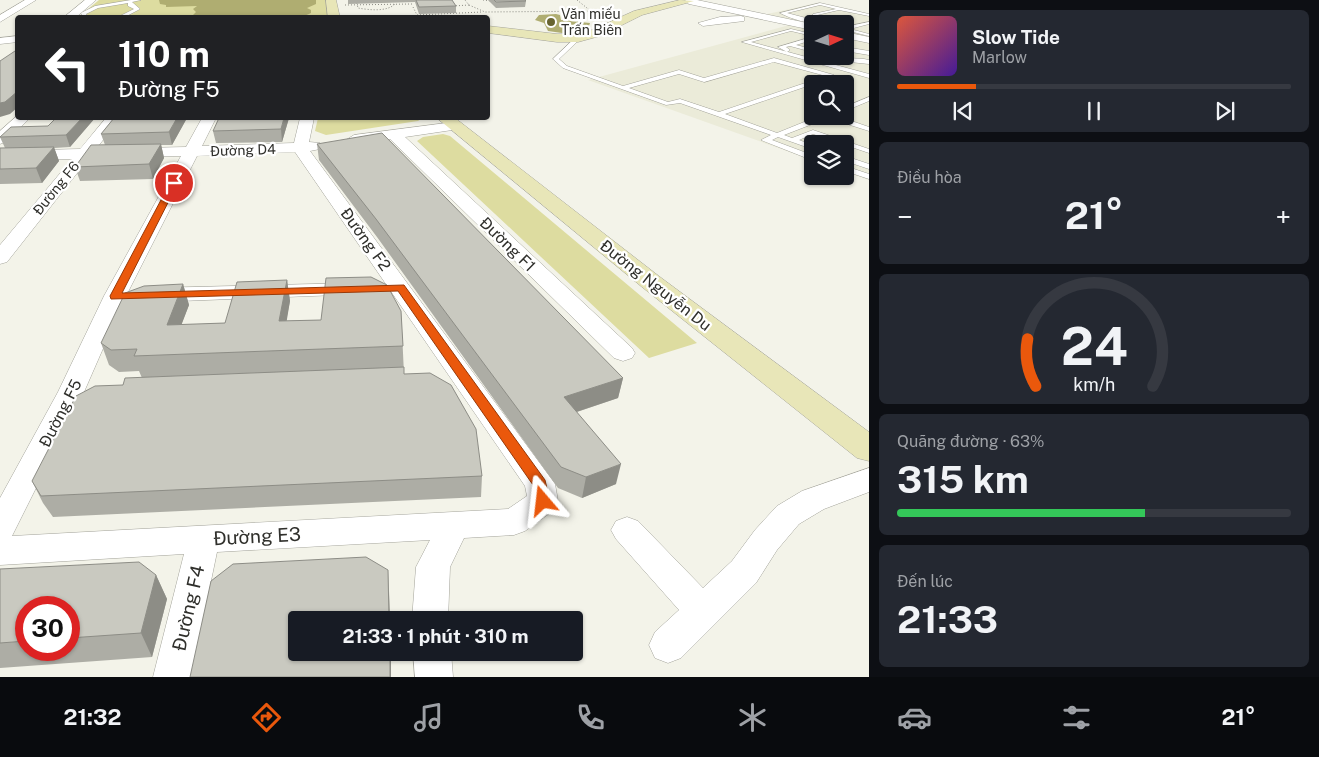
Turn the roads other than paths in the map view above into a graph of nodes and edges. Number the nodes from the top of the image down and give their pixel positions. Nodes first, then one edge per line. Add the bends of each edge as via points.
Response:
1 (31, 0) edge
2 (91, 0) edge
3 (139, 0) edge
4 (688, 1) edge
5 (332, 2) edge
6 (130, 3) junction
7 (841, 9) junction
8 (72, 15) edge
9 (84, 15) edge
10 (125, 15) edge
11 (333, 15) edge
12 (823, 15) edge
13 (760, 16) junction
14 (854, 18) edge
15 (0, 19) edge
16 (804, 19) edge
17 (704, 23) dead end
18 (869, 24) edge
19 (804, 25) edge
20 (854, 29) edge
21 (490, 30) edge
22 (854, 32) edge
23 (804, 34) edge
24 (854, 34) edge
25 (869, 35) edge
26 (578, 38) junction
27 (15, 39) edge
28 (804, 40) edge
29 (869, 40) edge
30 (0, 41) edge
31 (796, 43) junction
32 (786, 45) junction
33 (854, 45) edge
34 (804, 46) edge
35 (804, 48) edge
36 (869, 49) edge
37 (854, 50) edge
38 (869, 53) edge
39 (854, 55) edge
40 (804, 58) edge
41 (854, 59) edge
42 (869, 60) edge
43 (829, 65) edge
44 (869, 68) edge
45 (869, 76) edge
46 (622, 88) junction
47 (869, 99) edge
48 (854, 105) edge
49 (720, 114) junction
50 (15, 119) edge
51 (0, 120) edge
52 (20, 120) edge
53 (111, 120) edge
54 (208, 120) edge
55 (307, 120) edge
56 (854, 120) edge
57 (450, 122) edge
58 (854, 124) edge
59 (804, 125) edge
60 (809, 125) edge
61 (869, 125) edge
62 (869, 129) edge
63 (829, 131) dead end
64 (393, 134) junction
65 (842, 134) dead end
66 (779, 135) junction
67 (0, 138) edge
68 (794, 140) junction
69 (869, 143) edge
70 (804, 144) edge
71 (300, 148) junction
72 (191, 151) junction
73 (869, 151) edge
74 (83, 154) junction
75 (804, 154) edge
76 (0, 156) edge
77 (854, 161) edge
78 (869, 167) edge
79 (854, 171) edge
80 (869, 177) edge
81 (0, 258) edge
82 (400, 287) junction
83 (115, 296) junction
84 (623, 353) dead end
85 (463, 375) junction
86 (434, 377) edge
87 (100, 391) edge
88 (71, 392) junction
89 (869, 449) edge
90 (869, 480) edge
91 (514, 522) joint
92 (454, 525) junction
93 (0, 528) edge
94 (627, 530) dead end
95 (204, 539) junction
96 (0, 550) edge
97 (431, 611) edge
98 (703, 612) junction
99 (668, 645) dead end
100 (433, 661) edge
101 (172, 677) edge
102 (434, 677) edge

1 - 15 street
2 - 8 street
3 - 6 lane
4 - 13 street
4 - 26 main road via 638,12 596,33
5 - 11 main road
6 - 9 lane via 91,8
6 - 10 lane via 138,9
7 - 12 lane
7 - 14 lane via 869,15
7 - 16 lane via 820,4 782,13
13 - 17 street
13 - 19 street
18 - 20 lane
21 - 26 main road
22 - 25 lane
23 - 40 lane via 791,30 745,42
24 - 29 street
26 - 46 lane via 556,59 558,62
27 - 30 street
28 - 31 lane
31 - 32 lane
31 - 34 lane
32 - 35 lane
32 - 44 lane via 780,48 845,66
33 - 36 lane
37 - 38 lane
39 - 42 lane
41 - 42 lane
43 - 45 lane
46 - 49 lane via 668,104 680,100
46 - 49 lane via 679,72 704,80 774,60 832,76
47 - 48 lane
49 - 66 lane
50 - 51 street
52 - 67 street
53 - 74 street, Đường F6
54 - 72 street, Đường F5
55 - 71 street
56 - 61 lane
57 - 64 street, Đường D4
57 - 89 main road, Đường Nguyễn Du
58 - 62 lane
59 - 66 lane
60 - 63 lane
64 - 71 street, Đường D4
64 - 84 street, Đường F1
65 - 69 lane
66 - 68 lane
66 - 75 lane via 766,140
68 - 70 lane
68 - 73 lane via 813,132
71 - 72 street, Đường D4
71 - 82 street, Đường F2
72 - 74 street, Đường D4
72 - 83 street, Đường F5
74 - 76 street, Đường D4
74 - 81 street, Đường F6
77 - 78 lane
79 - 80 lane
82 - 83 street
82 - 85 street, Đường F2
83 - 88 street, Đường F5
85 - 86 street
85 - 91 street, Đường F2 via 540,484 543,501
87 - 88 street
88 - 93 street, Đường F5
90 - 98 street via 813,500 788,515 744,572
91 - 92 street, Đường E3
92 - 95 street, Đường E3
92 - 97 street via 433,567
94 - 98 street
95 - 96 street, Đường E3
95 - 101 street, Đường F4
98 - 99 street
100 - 102 street

